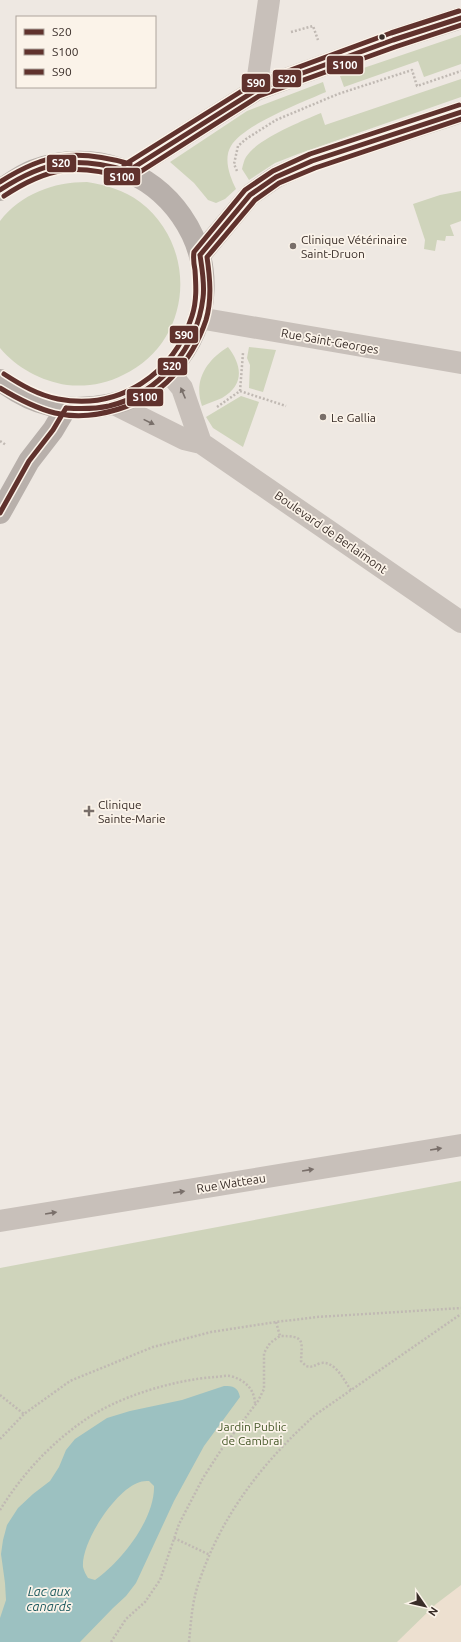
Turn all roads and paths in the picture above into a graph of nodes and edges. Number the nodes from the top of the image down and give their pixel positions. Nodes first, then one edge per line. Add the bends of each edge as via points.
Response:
1 (269, 0) edge
2 (461, 18) edge
3 (264, 40) junction
4 (327, 65) junction
5 (461, 71) edge
6 (256, 90) junction
7 (461, 112) edge
8 (128, 171) junction
9 (0, 190) edge
10 (250, 195) junction
11 (200, 255) junction
12 (199, 318) junction
13 (245, 327) junction
14 (461, 363) edge
15 (168, 371) junction
16 (0, 380) edge
17 (240, 391) junction
18 (114, 404) junction
19 (286, 406) dead end
20 (66, 408) junction
21 (198, 433) junction
22 (0, 513) edge
23 (461, 622) edge
24 (461, 1145) edge
25 (0, 1220) edge
26 (461, 1308) edge
27 (461, 1314) edge
28 (276, 1322) junction
29 (280, 1336) junction
30 (351, 1390) junction
31 (0, 1394) edge
32 (255, 1405) junction
33 (24, 1414) junction
34 (0, 1439) edge
35 (0, 1510) edge
36 (174, 1538) junction
37 (210, 1556) junction
38 (110, 1642) edge
39 (189, 1642) edge

1 - 3 street
2 - 4 main road
3 - 4 path via 313,26
3 - 6 street
4 - 6 main road
5 - 10 path via 417,86 412,70 338,94 276,120 238,146 234,164
6 - 8 main road
7 - 10 main road via 312,162 276,177
8 - 9 main road via 90,162 70,162 32,171
8 - 11 main road via 152,185 173,204 189,227
10 - 11 main road
11 - 12 main road via 203,298
12 - 13 street, Rue Saint-Georges
12 - 15 main road via 187,347
13 - 14 street, Rue Saint-Georges
13 - 17 path
15 - 18 main road via 143,391
21 -> 15 street via 182,388
16 - 20 main road via 22,395
17 - 19 path
17 - 21 path
18 - 20 main road via 90,409
18 -> 21 street, Boulevard de Berlaimont via 184,439
20 - 22 main road via 53,430 28,461
21 - 23 street, Boulevard de Berlaimont
25 -> 24 street, Rue Watteau
26 - 28 path via 325,1316
27 - 30 path
28 - 29 path
28 - 33 path via 211,1332 153,1347 70,1381
29 - 30 path via 299,1338 302,1345 301,1361 312,1367 330,1364
29 - 32 path via 270,1343 264,1353 264,1389
30 - 37 path via 306,1423 274,1454 233,1509
31 - 33 path
32 - 35 path via 252,1390 245,1383 229,1376 195,1379 114,1403 81,1422 57,1443 23,1477
32 - 36 path via 203,1478
33 - 34 path
36 - 37 path
36 - 38 path via 160,1580 145,1602 126,1619
37 - 39 path via 193,1605

